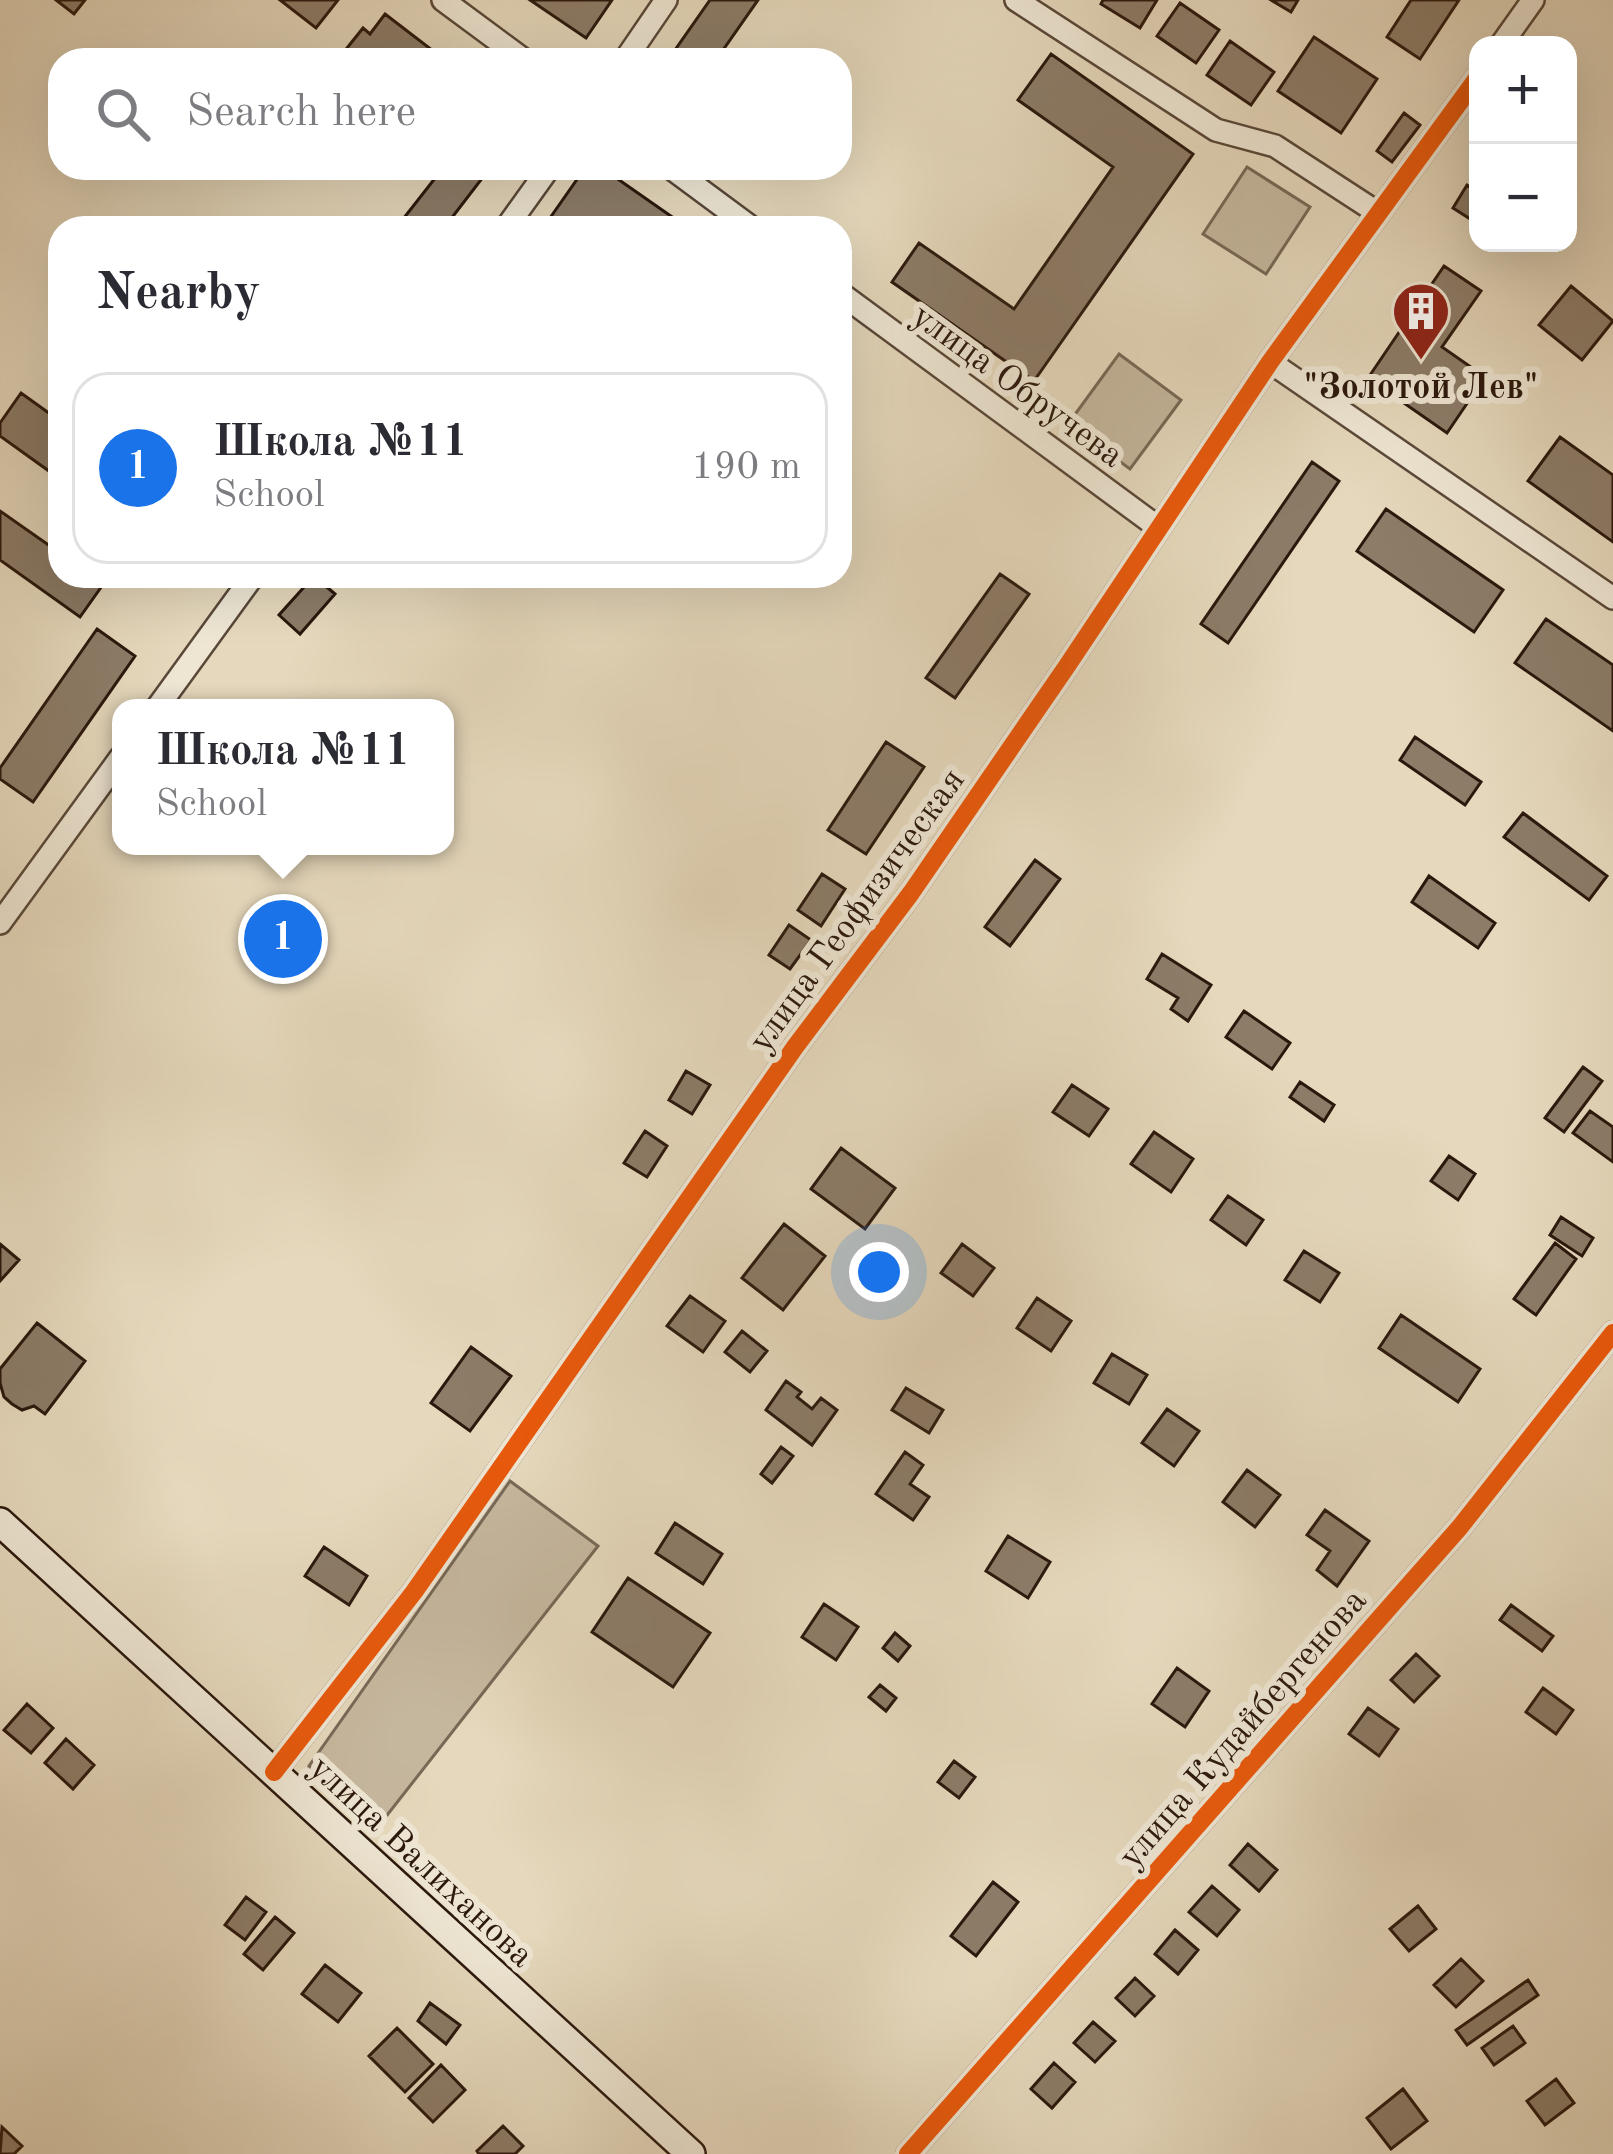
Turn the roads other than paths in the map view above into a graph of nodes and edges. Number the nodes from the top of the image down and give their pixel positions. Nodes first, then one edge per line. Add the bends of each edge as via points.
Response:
1 (443, 0) edge
2 (666, 0) edge
3 (1016, 0) edge
4 (1533, 0) edge
5 (1507, 36) edge
6 (508, 48) edge
7 (634, 48) edge
8 (1469, 89) edge
9 (540, 180) edge
10 (687, 180) edge
11 (1378, 213) junction
12 (515, 216) edge
13 (736, 216) edge
14 (852, 302) edge
15 (1270, 362) junction
16 (1159, 527) junction
17 (244, 588) edge
18 (1613, 598) edge
19 (164, 699) edge
20 (112, 769) edge
21 (0, 923) edge
22 (1613, 1333) edge
23 (0, 1522) edge
24 (274, 1772) junction
25 (691, 2154) edge
26 (908, 2154) edge

1 - 6 street
2 - 7 street
3 - 11 street via 1216,130 1275,146
4 - 5 street
8 - 11 street, улица Геофизическая
9 - 12 street
10 - 13 street
11 - 15 street, улица Геофизическая
14 - 16 street, улица Обручева
15 - 16 street, улица Геофизическая
15 - 18 street
16 - 24 street, улица Геофизическая via 911,893 427,1574
17 - 19 street
20 - 21 street
22 - 26 street, улица Кудайбергенова via 1460,1527
23 - 24 main road, улица Валиханова
24 - 25 main road, улица Валиханова

